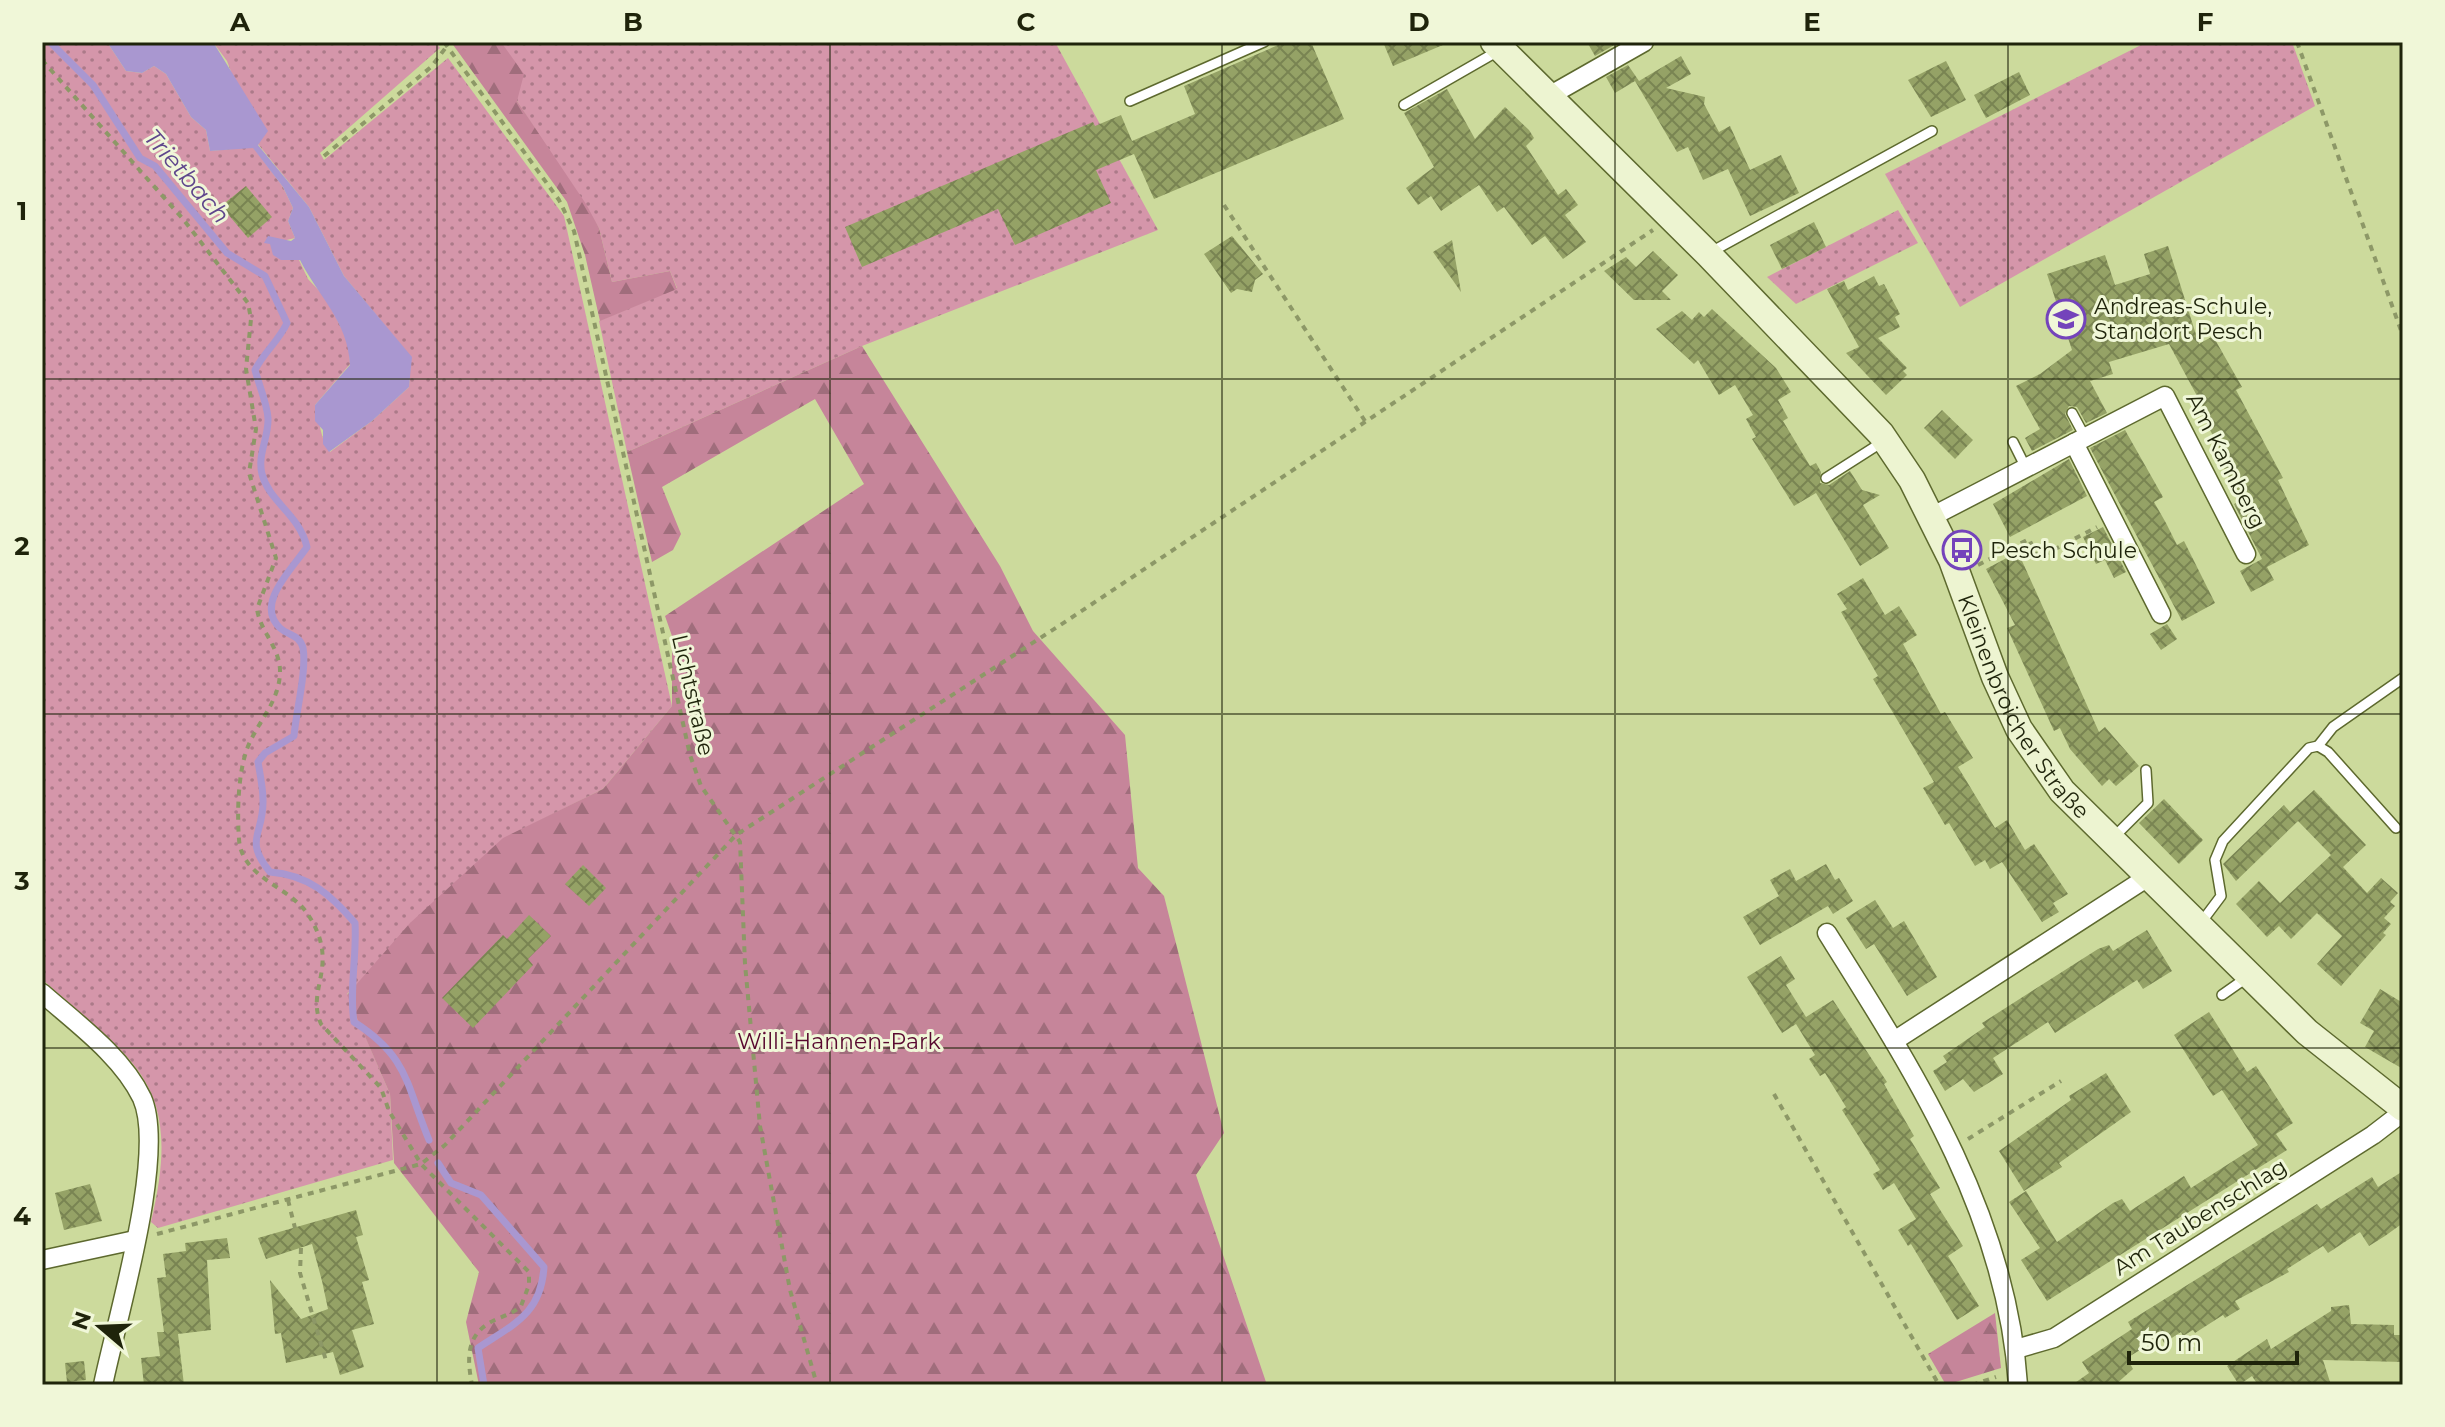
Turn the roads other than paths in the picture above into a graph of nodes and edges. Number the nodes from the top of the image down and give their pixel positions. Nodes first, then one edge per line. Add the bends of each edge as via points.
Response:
1 (1264, 42) edge
2 (1644, 42) edge
3 (1498, 46) edge
4 (1549, 96) junction
5 (1130, 101) dead end
6 (1404, 105) dead end
7 (1932, 131) dead end
8 (1708, 254) junction
9 (2072, 413) dead end
10 (1886, 440) junction
11 (2079, 440) junction
12 (2013, 442) dead end
13 (2026, 468) junction
14 (1826, 478) dead end
15 (1931, 517) junction
16 (2246, 554) dead end
17 (2161, 614) dead end
18 (2403, 678) edge
19 (2318, 746) junction
20 (2146, 770) dead end
21 (2396, 828) dead end
22 (2110, 841) junction
23 (2148, 877) junction
24 (2198, 926) junction
25 (1827, 933) dead end
26 (2249, 976) junction
27 (42, 993) edge
28 (2222, 995) dead end
29 (1894, 1041) junction
30 (2403, 1110) edge
31 (135, 1240) junction
32 (42, 1260) edge
33 (2016, 1349) junction
34 (103, 1385) edge
35 (2018, 1385) edge

1 - 5 lane
2 - 4 street
3 - 4 street, Kleinenbroicher Straße
3 - 6 lane
4 - 8 street, Kleinenbroicher Straße
7 - 8 lane
8 - 10 street, Kleinenbroicher Straße
9 - 11 lane
10 - 14 lane
10 - 15 street, Kleinenbroicher Straße
11 - 13 street, Am Kamberg
11 - 16 street, Am Kamberg via 2165,396
11 - 17 street
12 - 13 lane
13 - 15 street, Am Kamberg
15 - 22 street, Kleinenbroicher Straße via 2024,740 2062,791
18 - 19 lane via 2333,727
19 - 21 lane
19 - 24 lane via 2307,750 2223,841 2215,860 2221,896
20 - 22 lane via 2148,803
22 - 23 street, Kleinenbroicher Straße
23 - 24 street, Kleinenbroicher Straße
23 - 29 street
24 - 26 street, Kleinenbroicher Straße
25 - 29 street
26 - 28 lane
26 - 30 street, Kleinenbroicher Straße via 2327,1051
27 - 31 street via 122,1069 143,1102 149,1163
29 - 33 street via 1953,1149 1991,1243
30 - 33 street, Am Taubenschlag via 2373,1135 2054,1338
31 - 32 street
31 - 34 street
33 - 35 street

